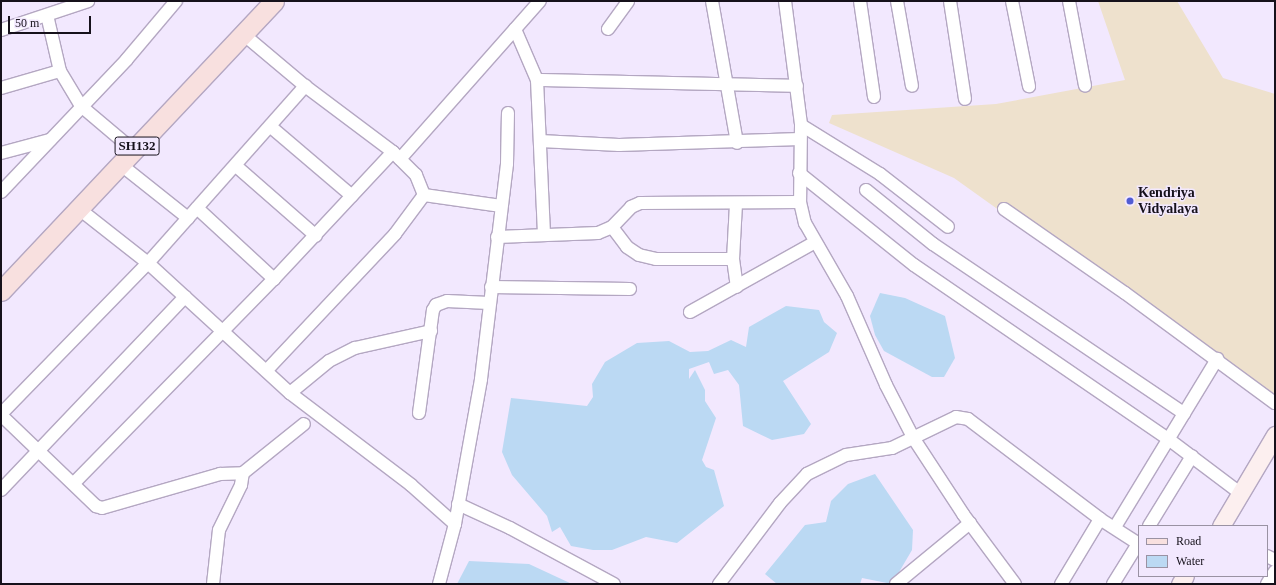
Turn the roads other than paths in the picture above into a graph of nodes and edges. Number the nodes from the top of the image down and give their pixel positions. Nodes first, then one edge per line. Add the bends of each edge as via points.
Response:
1 (88, 1) edge
2 (176, 1) edge
3 (274, 1) edge
4 (540, 1) edge
5 (628, 1) edge
6 (712, 1) edge
7 (785, 1) edge
8 (860, 1) edge
9 (897, 1) edge
10 (950, 1) edge
11 (1012, 1) edge
12 (1068, 1) edge
13 (166, 6) edge
14 (47, 16) junction
15 (515, 29) junction
16 (608, 29) dead end
17 (1, 30) edge
18 (243, 34) junction
19 (60, 71) junction
20 (537, 80) junction
21 (305, 86) junction
22 (727, 86) junction
23 (797, 86) junction
24 (912, 86) dead end
25 (1029, 86) dead end
26 (1086, 86) dead end
27 (1, 88) edge
28 (874, 97) dead end
29 (965, 99) dead end
30 (81, 106) junction
31 (508, 113) dead end
32 (801, 126) junction
33 (270, 128) junction
34 (800, 139) junction
35 (50, 140) junction
36 (540, 141) junction
37 (737, 142) junction
38 (133, 150) junction
39 (1, 153) edge
40 (397, 155) junction
41 (120, 164) junction
42 (236, 166) junction
43 (799, 173) junction
44 (866, 190) dead end
45 (1, 192) edge
46 (424, 195) junction
47 (352, 196) junction
48 (800, 202) junction
49 (736, 204) junction
50 (500, 206) junction
51 (78, 208) junction
52 (197, 208) junction
53 (1004, 209) dead end
54 (188, 218) junction
55 (612, 227) junction
56 (948, 227) dead end
57 (544, 235) junction
58 (316, 236) junction
59 (497, 237) junction
60 (816, 242) junction
61 (733, 259) junction
62 (148, 263) junction
63 (274, 279) junction
64 (737, 287) junction
65 (491, 288) junction
66 (630, 289) dead end
67 (1, 291) edge
68 (184, 297) junction
69 (490, 303) junction
70 (690, 312) dead end
71 (223, 330) junction
72 (431, 331) junction
73 (1217, 359) junction
74 (267, 370) junction
75 (290, 393) junction
76 (1275, 403) edge
77 (420, 413) dead end
78 (1184, 413) junction
79 (1, 415) edge
80 (304, 424) dead end
81 (1275, 435) edge
82 (1167, 438) junction
83 (914, 439) junction
84 (39, 451) junction
85 (1192, 456) junction
86 (243, 473) junction
87 (74, 483) junction
88 (1, 490) edge
89 (1240, 493) junction
90 (458, 504) junction
91 (1100, 519) junction
92 (970, 523) junction
93 (455, 524) junction
94 (1150, 525) edge
95 (1221, 525) edge
96 (1115, 527) junction
97 (1138, 542) edge
98 (1138, 545) edge
99 (1275, 571) edge
100 (213, 584) edge
101 (439, 584) edge
102 (614, 584) edge
103 (719, 584) edge
104 (896, 584) edge
105 (1015, 584) edge
106 (1061, 584) edge
107 (1113, 584) edge
108 (1267, 584) edge

1 - 14 street
2 - 13 street
3 - 18 main road, SH132
4 - 15 street
5 - 16 street
6 - 22 street
7 - 23 street
8 - 28 street
9 - 24 street
10 - 29 street
11 - 25 street
12 - 26 street
13 - 30 street via 127,59
14 - 17 street
14 - 19 street
15 - 20 street
15 - 40 street
18 - 21 street
18 - 38 main road, SH132
19 - 27 street
19 - 30 street
20 - 22 street
20 - 36 street
21 - 33 street
21 - 40 street
22 - 23 street
22 - 37 street
23 - 32 street
30 - 35 street
30 - 38 street
31 - 50 street via 507,164
32 - 34 street
32 - 56 street via 880,174
33 - 42 street
33 - 47 street
34 - 37 street
34 - 43 street
35 - 39 street
35 - 45 street
36 - 37 street via 619,145
36 - 57 street
38 - 41 main road, SH132
40 - 46 street via 416,175
40 - 47 street
41 - 51 main road, SH132
41 - 54 street
42 - 52 street
42 - 58 street
43 - 48 street
43 - 82 street via 914,265
44 - 78 street via 933,244
46 - 50 street
46 - 74 street via 395,234
47 - 58 street
48 - 49 street
48 - 60 street via 805,223
49 - 55 street via 640,203 631,207
49 - 61 street
50 - 59 street
51 - 62 street
51 - 67 main road, SH132
52 - 54 street
52 - 63 street
53 - 73 street
54 - 62 street
55 - 57 street via 598,233
55 - 61 street via 627,247 639,255 656,259
57 - 59 street
58 - 63 street
59 - 65 street
60 - 64 street
60 - 83 street via 847,296
61 - 64 street
62 - 68 street
62 - 79 street
63 - 71 street
64 - 70 street
65 - 66 street
65 - 69 street
68 - 71 street
68 - 84 street
69 - 72 street via 442,302 433,310
69 - 90 street via 481,379
71 - 74 street
71 - 87 street
72 - 75 street via 355,348 329,361
72 - 77 street
73 - 76 street
73 - 78 street
74 - 75 street
75 - 93 street via 411,485
78 - 82 street
79 - 84 street
80 - 86 street
81 - 89 street
82 - 85 street
82 - 96 street
83 - 91 street via 956,417 968,418
83 - 92 street
83 - 103 street via 892,448 846,455 807,474 780,503
84 - 87 street
84 - 88 street
85 - 89 street
85 - 94 street
86 - 87 street via 220,474 102,508 96,506
86 - 100 street via 241,486 218,530
89 - 95 street
90 - 93 street
90 - 102 street via 510,528
91 - 96 street
91 - 106 street
92 - 104 street
92 - 105 street
93 - 101 street
96 - 97 street
98 - 107 street
99 - 108 street

